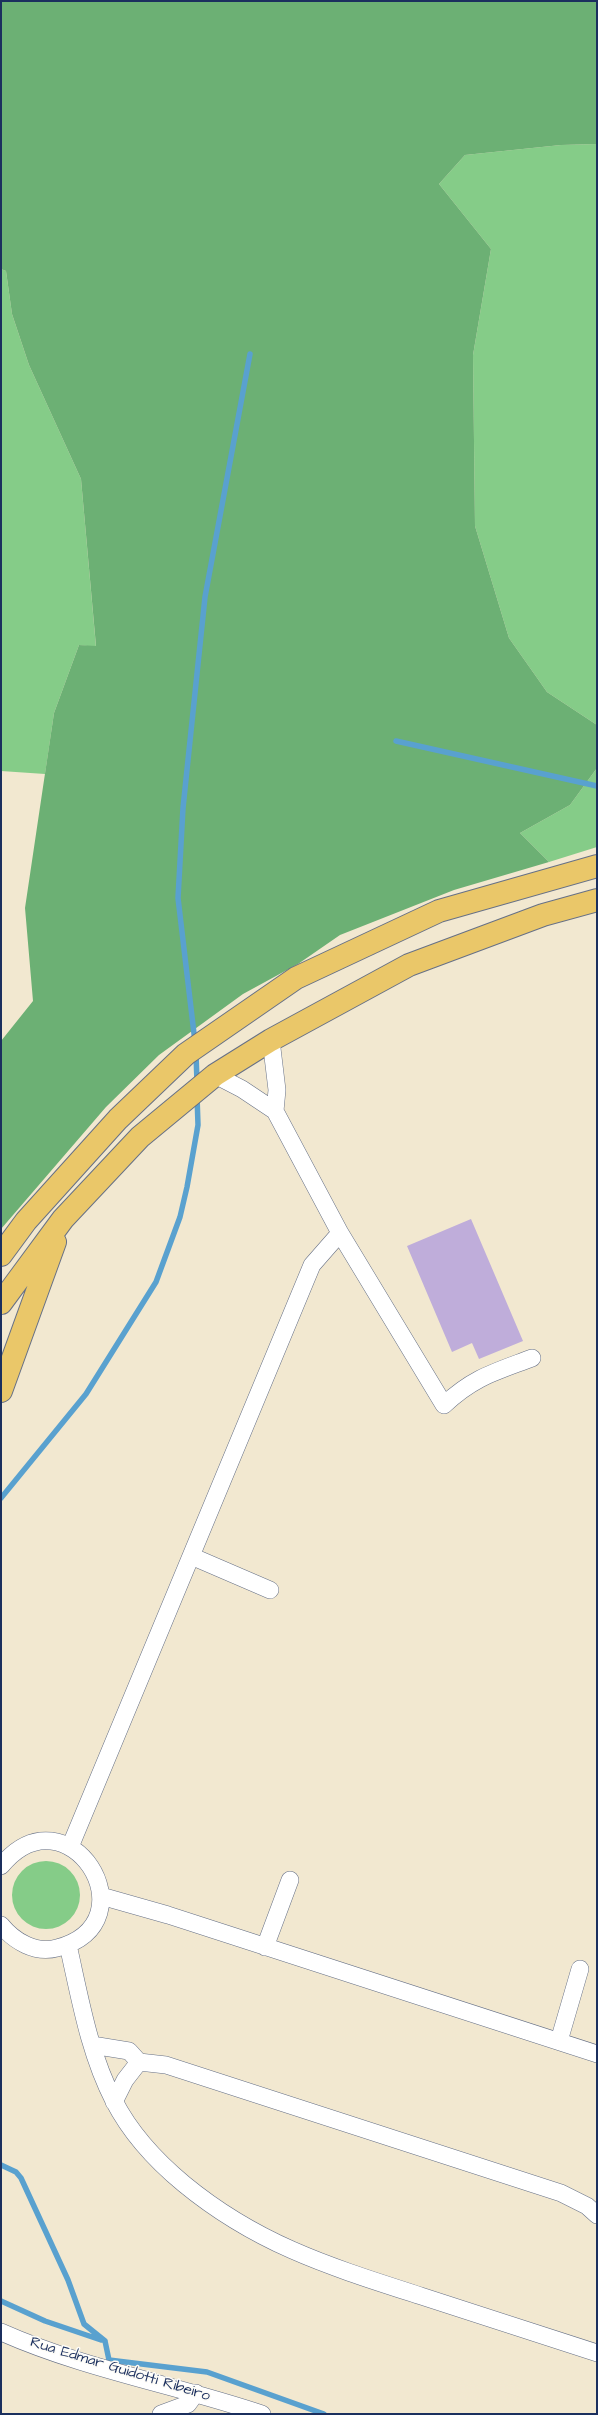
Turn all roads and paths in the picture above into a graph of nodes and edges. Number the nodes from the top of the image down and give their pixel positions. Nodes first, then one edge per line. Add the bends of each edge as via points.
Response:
1 (597, 866) edge
2 (597, 900) edge
3 (271, 1040) junction
4 (215, 1075) junction
5 (275, 1111) junction
6 (63, 1219) junction
7 (340, 1232) junction
8 (1, 1255) edge
9 (1, 1303) edge
10 (532, 1358) dead end
11 (1, 1391) edge
12 (191, 1556) junction
13 (270, 1590) dead end
14 (70, 1847) junction
15 (1, 1866) edge
16 (290, 1880) dead end
17 (101, 1896) junction
18 (1, 1925) edge
19 (68, 1945) junction
20 (265, 1947) junction
21 (580, 1969) dead end
22 (559, 2041) junction
23 (92, 2045) junction
24 (597, 2054) edge
25 (139, 2062) junction
26 (114, 2102) junction
27 (597, 2215) edge
28 (1, 2332) edge
29 (597, 2353) edge
30 (196, 2393) junction
31 (161, 2414) edge
32 (262, 2414) edge

1 - 8 main road via 438,911 296,978 186,1054 118,1119 26,1221
2 - 3 main road via 543,915 409,965
3 - 4 main road
3 - 5 street via 277,1090
4 - 5 street
4 - 6 main road via 140,1137
5 - 7 street
6 - 9 main road
6 - 11 main road
7 - 10 street via 444,1405 477,1378
7 - 12 street via 312,1265
12 - 13 street
12 - 14 street
14 - 15 street via 55,1842 25,1846 11,1854
14 - 17 street via 83,1855 93,1867 99,1881
16 - 20 street
17 - 19 street via 92,1925 81,1937
17 - 20 street
18 - 19 street via 10,1936 38,1949
19 - 23 street
20 - 22 street
21 - 22 street
22 - 24 street
23 - 25 street via 129,2050
23 - 26 street
25 - 26 street via 125,2080
25 - 27 street via 166,2065 561,2193 587,2206
26 - 29 street via 131,2129 159,2163 212,2207 257,2235 329,2266
28 - 30 street, Rua Edmar Guidotti Ribeiro via 116,2372
30 - 31 street via 188,2404
30 - 32 street, Rua Edmar Guidotti Ribeiro

